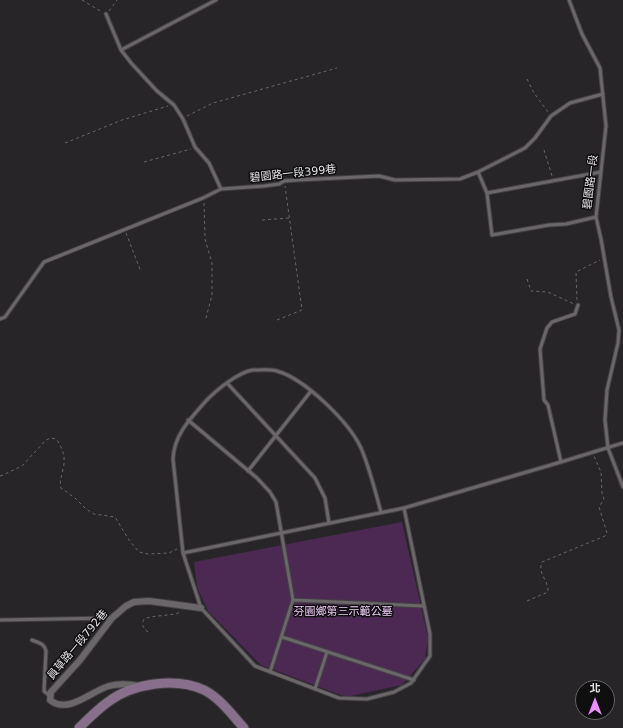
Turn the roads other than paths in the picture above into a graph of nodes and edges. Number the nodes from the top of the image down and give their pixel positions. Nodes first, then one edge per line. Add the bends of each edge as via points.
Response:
1 (216, 0) edge
2 (569, 0) edge
3 (106, 14) road end
4 (121, 50) junction
5 (603, 94) junction
6 (478, 172) junction
7 (601, 172) junction
8 (221, 189) junction
9 (487, 193) junction
10 (596, 217) junction
11 (578, 305) road end
12 (0, 319) edge
13 (227, 383) junction
14 (311, 391) junction
15 (188, 420) junction
16 (276, 436) junction
17 (623, 443) edge
18 (608, 448) junction
19 (561, 462) junction
20 (248, 471) junction
21 (623, 487) edge
22 (404, 508) junction
23 (380, 512) junction
24 (329, 523) junction
25 (282, 532) junction
26 (183, 553) junction
27 (293, 600) junction
28 (424, 606) junction
29 (201, 608) junction
30 (112, 618) junction
31 (0, 620) edge
32 (282, 637) junction
33 (32, 640) dead end
34 (327, 652) junction
35 (270, 672) junction
36 (414, 680) junction
37 (144, 686) junction
38 (315, 689) junction
39 (50, 696) junction
40 (79, 728) edge
41 (244, 728) edge

1 - 4 lane
2 - 5 lane, 碧園路一段 via 582,34 600,68
3 - 4 lane
4 - 8 lane via 174,104 195,147 210,163
5 - 6 lane, 碧園路一段399巷 via 570,103 551,116 525,148
5 - 7 lane, 碧園路一段 via 606,126
6 - 8 lane, 碧園路一段399巷 via 460,179 395,180 379,176 284,181 264,186
6 - 9 lane
7 - 9 lane
7 - 10 lane, 碧園路一段
8 - 12 lane, 碧園路一段399巷 via 44,262 5,316
9 - 10 lane via 492,235
10 - 18 lane, 碧園路一段 via 619,330 606,390 605,420
11 - 19 lane via 575,314 552,322 547,328 540,349 544,400 548,406
13 - 14 lane via 251,371 277,371
13 - 15 lane
13 - 16 lane
14 - 16 lane
14 - 23 lane via 345,423 360,447
15 - 20 lane
15 - 26 lane via 180,433 173,459
16 - 20 lane
16 - 24 lane via 315,478 325,498
17 - 18 lane
18 - 19 lane
18 - 21 lane, 碧園路一段
19 - 22 lane
20 - 25 lane via 273,497
22 - 23 lane
22 - 28 lane
23 - 24 lane
24 - 25 lane
25 - 26 lane
25 - 27 lane
26 - 29 lane
27 - 28 lane
27 - 32 lane
28 - 36 lane via 430,634 430,656
29 - 30 street, 員草路一段792巷 via 149,601 134,602
29 - 35 lane via 255,666
30 - 31 lane
30 - 39 street, 員草路一段792巷
32 - 34 lane
32 - 35 lane
33 - 39 lane via 45,646 44,691
34 - 36 lane
34 - 38 lane
35 - 38 lane
36 - 38 lane via 394,692 367,699 339,698
37 - 39 street, 員草路一段792巷 via 108,686 71,704 62,705 54,703
37 - 40 main road via 109,701
37 - 41 main road via 179,683 204,690 218,700

